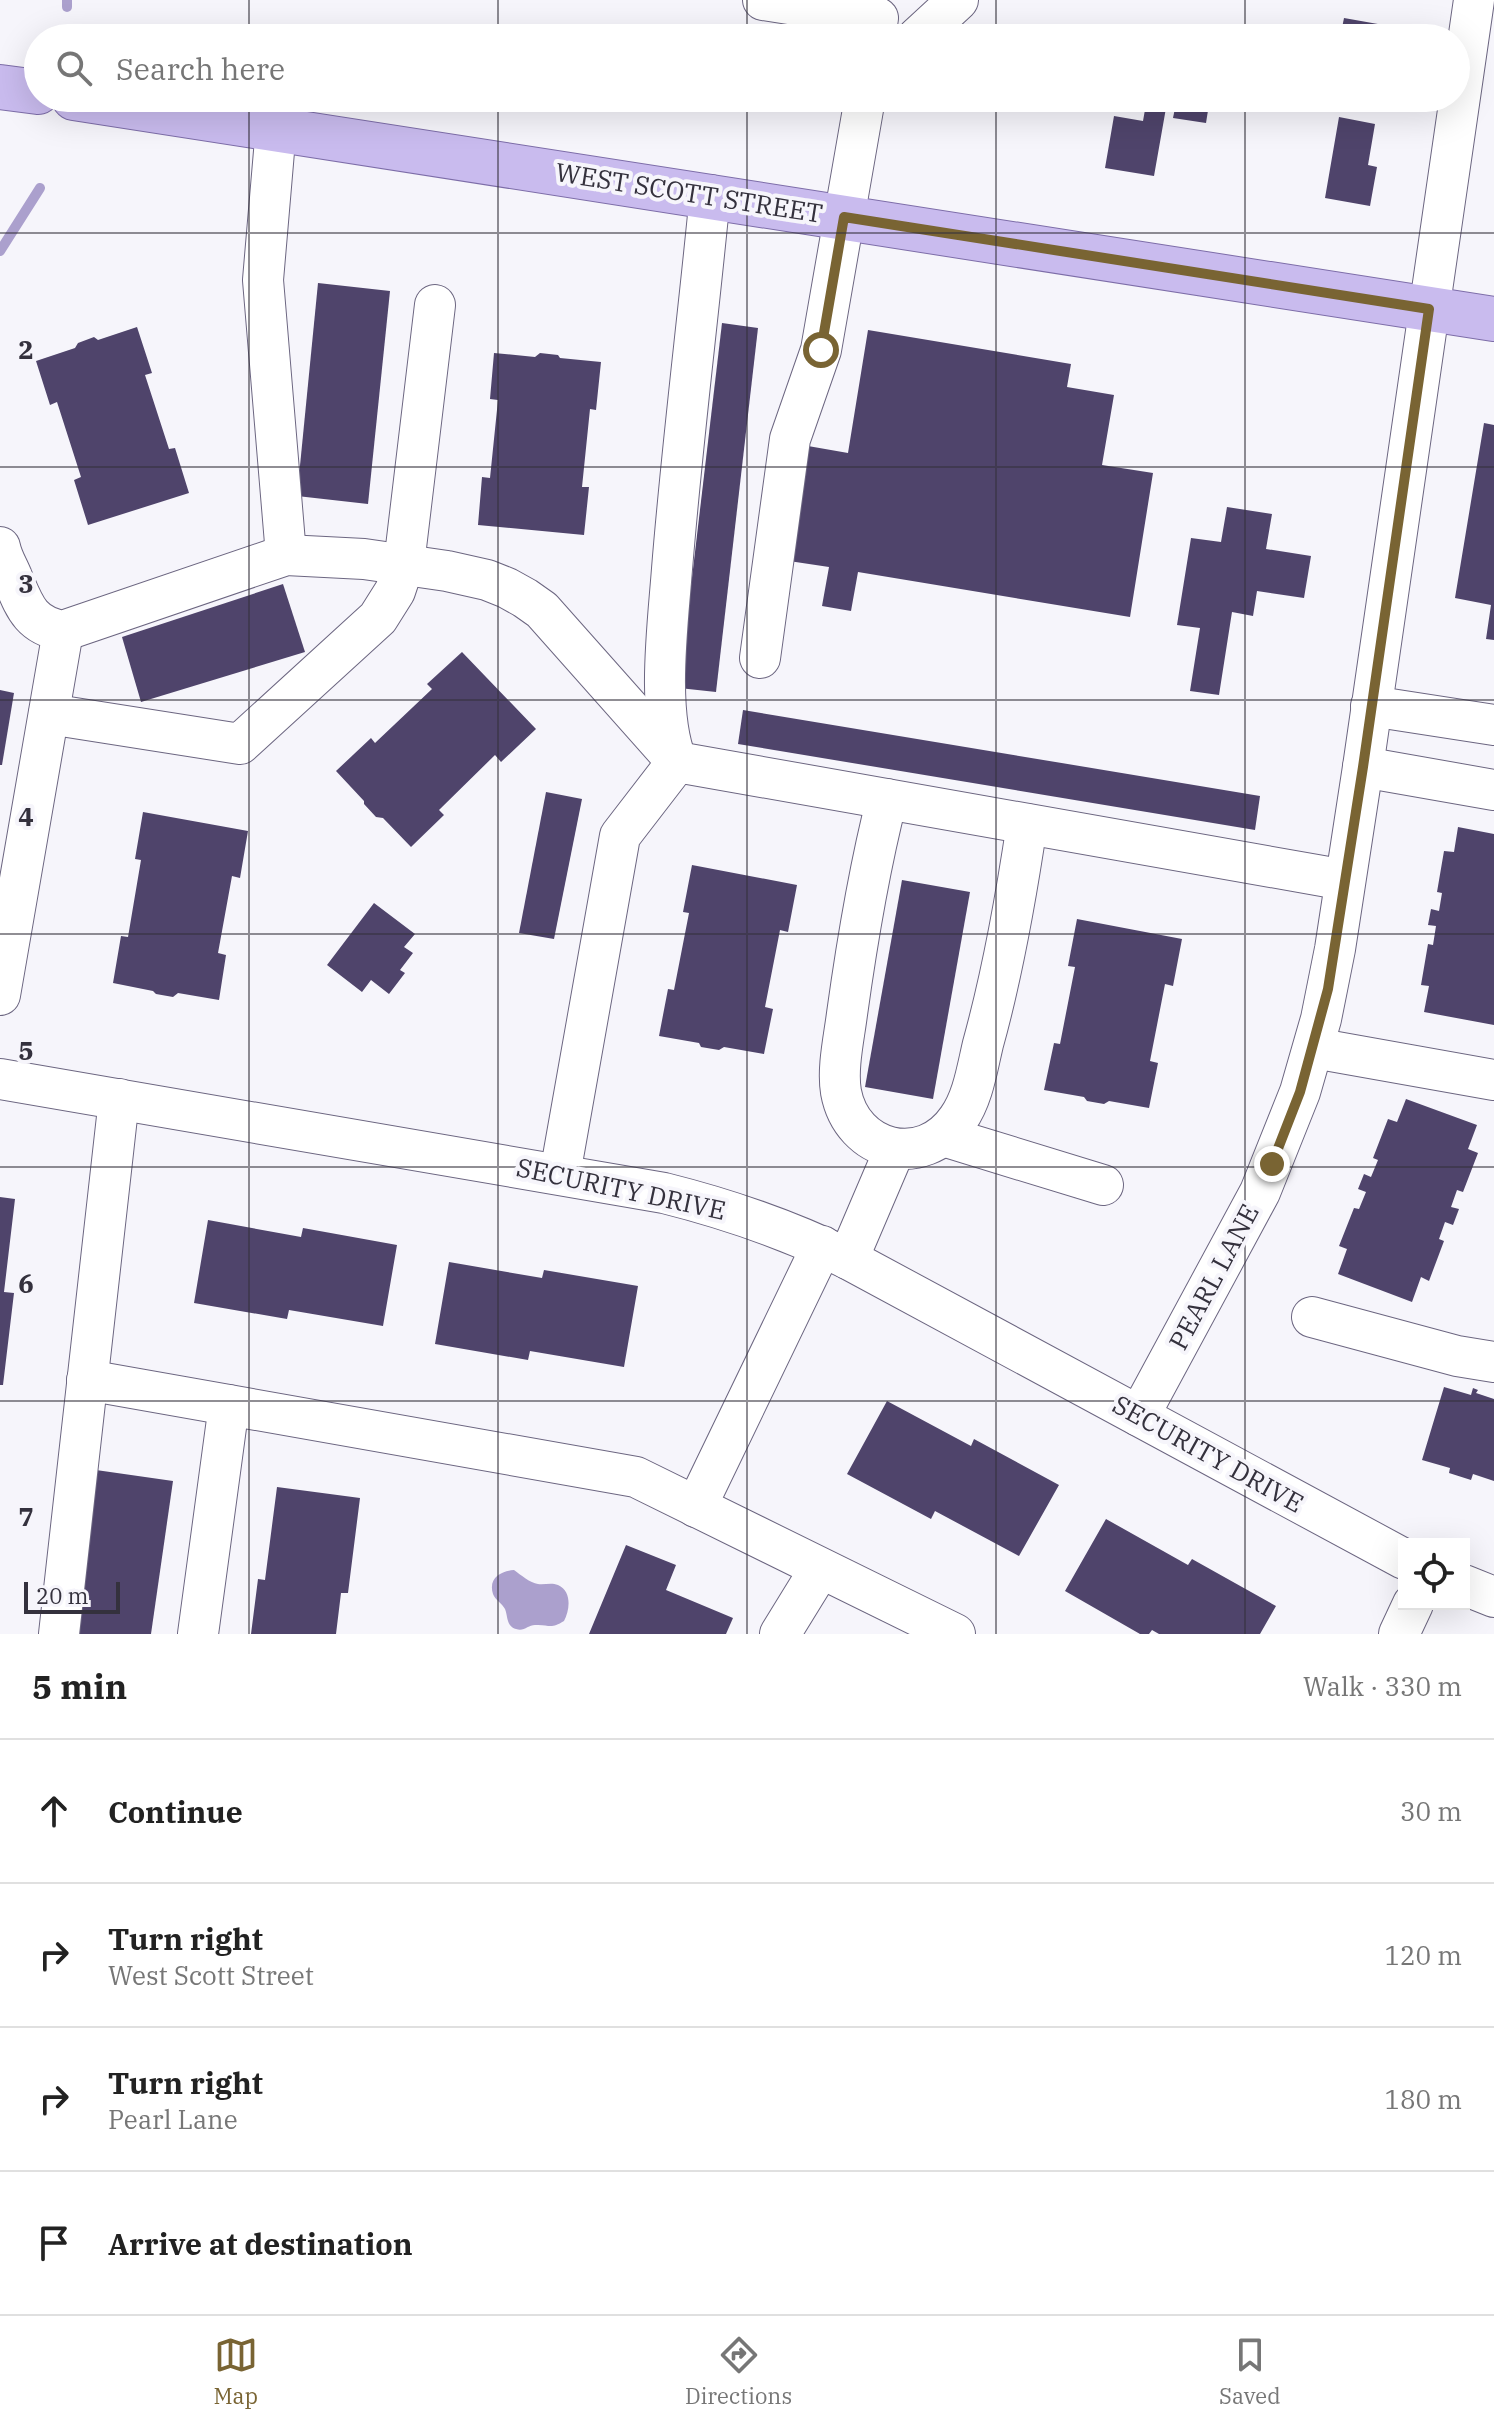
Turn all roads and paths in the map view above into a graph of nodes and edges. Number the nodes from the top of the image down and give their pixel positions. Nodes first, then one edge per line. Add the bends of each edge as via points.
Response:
1 (763, 0) edge
2 (958, 0) edge
3 (1474, 0) edge
4 (877, 24) edge
5 (932, 24) edge
6 (1470, 27) edge
7 (0, 87) edge
8 (24, 90) edge
9 (168, 112) edge
10 (863, 112) edge
11 (1458, 112) edge
12 (276, 128) junction
13 (710, 195) junction
14 (844, 217) junction
15 (435, 305) dead end
16 (1429, 309) junction
17 (1494, 319) edge
18 (0, 547) edge
19 (286, 555) junction
20 (404, 564) junction
21 (63, 631) junction
22 (760, 658) dead end
23 (665, 679) junction
24 (622, 701) junction
25 (1371, 706) junction
26 (49, 714) junction
27 (1494, 725) edge
28 (677, 762) junction
29 (1363, 767) junction
30 (1494, 790) edge
31 (887, 799) junction
32 (1027, 824) junction
33 (1345, 880) junction
34 (0, 995) edge
35 (1314, 1048) junction
36 (0, 1079) edge
37 (1494, 1080) edge
38 (119, 1099) junction
39 (943, 1136) junction
40 (895, 1149) junction
41 (560, 1174) junction
42 (1103, 1185) dead end
43 (835, 1252) junction
44 (1312, 1317) dead end
45 (1494, 1362) edge
46 (87, 1380) junction
47 (229, 1405) junction
48 (1139, 1416) junction
49 (696, 1507) junction
50 (1398, 1556) edge
51 (820, 1569) junction
52 (1470, 1587) edge
53 (1494, 1597) edge
54 (1410, 1610) edge
55 (59, 1634) edge
56 (198, 1634) edge
57 (780, 1634) edge
58 (955, 1634) edge
59 (1399, 1634) edge

1 - 4 street via 878,18
2 - 5 street
3 - 6 street, PEARL LANE
7 - 8 main road
9 - 12 main road, WEST SCOTT STREET
10 - 14 street
11 - 16 street, PEARL LANE
12 - 13 main road, WEST SCOTT STREET
12 - 19 street via 263,280
13 - 14 main road, WEST SCOTT STREET
13 - 23 street
14 - 16 main road, WEST SCOTT STREET
14 - 22 street via 821,350 790,439
15 - 20 street
16 - 17 main road, WEST SCOTT STREET
16 - 25 street, PEARL LANE
18 - 21 street via 26,609 50,628
19 - 20 street
19 - 21 street
20 - 24 street via 487,580 525,598 542,610
20 - 26 street via 378,618 240,744
21 - 26 street
23 - 24 street
23 - 28 street
24 - 28 street
25 - 27 street
25 - 29 street, PEARL LANE
26 - 34 street
28 - 31 street
28 - 41 street via 620,836
29 - 30 street
29 - 33 street, PEARL LANE
31 - 32 street
31 - 40 street via 854,966 840,1080 846,1110 858,1127
32 - 33 street
32 - 39 street via 1008,941 979,1062 963,1112
33 - 35 street, PEARL LANE
35 - 37 street
35 - 48 street, PEARL LANE via 1260,1192
36 - 38 street, SECURITY DRIVE
38 - 41 street, SECURITY DRIVE
38 - 46 street
39 - 40 street via 915,1149
39 - 42 street
40 - 43 street
41 - 43 street, SECURITY DRIVE via 705,1203
43 - 48 street, SECURITY DRIVE
43 - 49 street
44 - 45 street
46 - 47 street
46 - 55 street
47 - 49 street via 636,1477
47 - 56 street
48 - 50 street, SECURITY DRIVE
49 - 51 street
51 - 57 street
51 - 58 street
52 - 53 street
54 - 59 street

